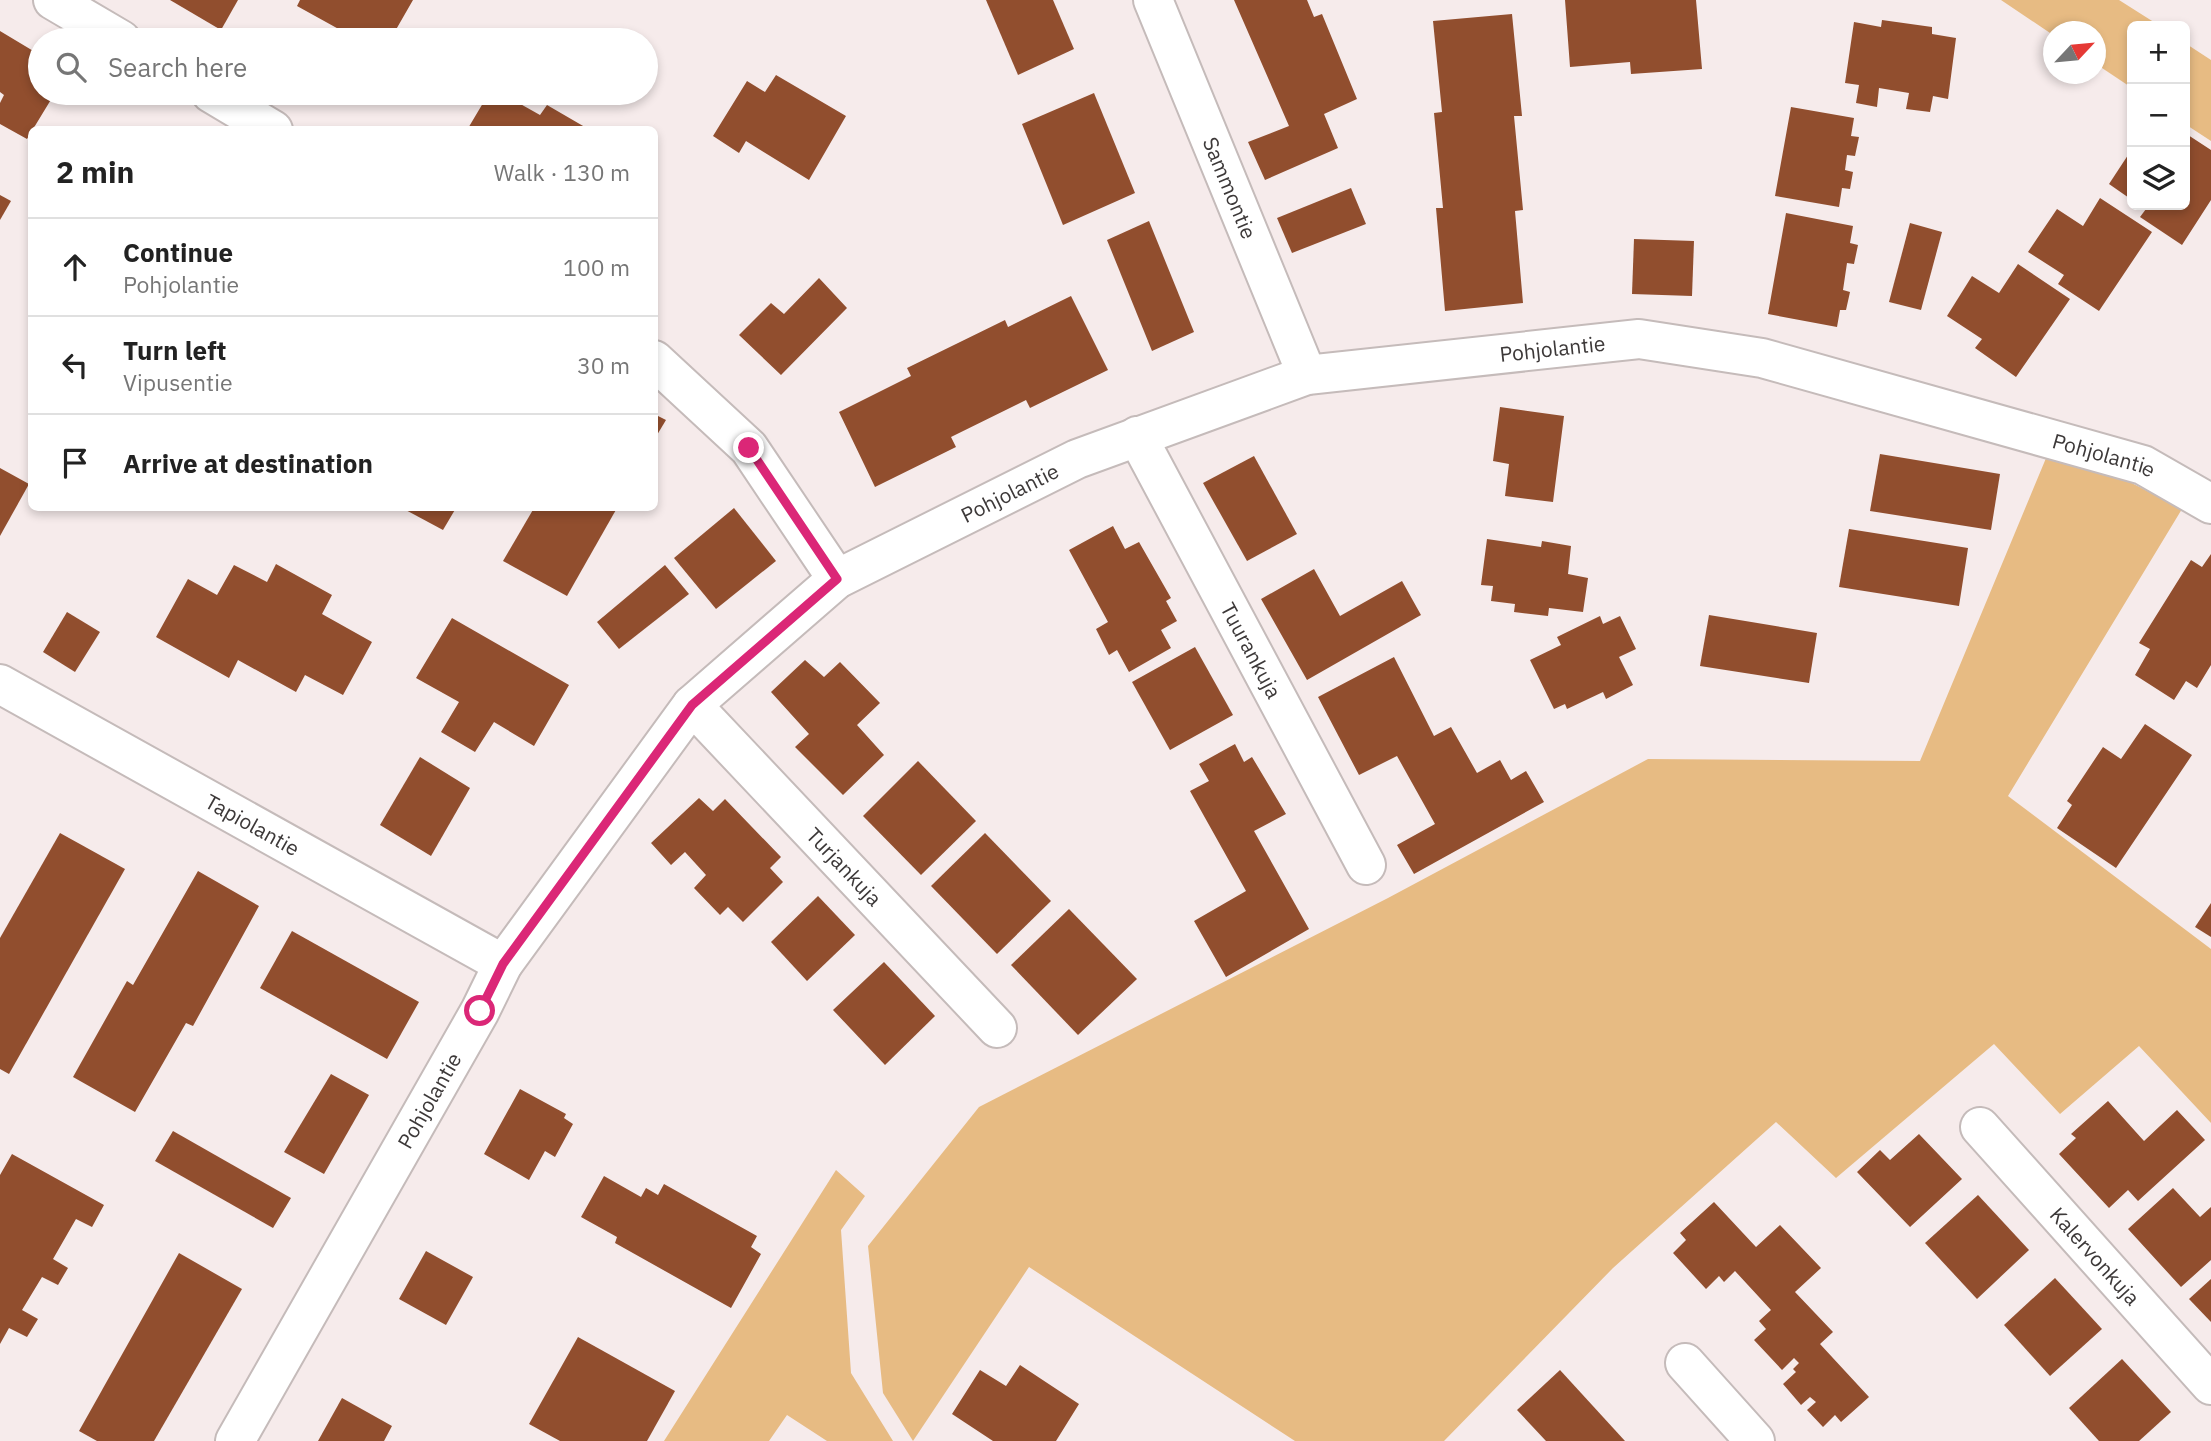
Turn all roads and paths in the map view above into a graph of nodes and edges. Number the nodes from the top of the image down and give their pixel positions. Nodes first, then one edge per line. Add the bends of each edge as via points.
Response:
1 (53, 0) edge
2 (1153, 0) edge
3 (101, 28) edge
4 (231, 105) edge
5 (266, 126) edge
6 (658, 364) edge
7 (1307, 375) junction
8 (1137, 436) junction
9 (2211, 504) edge
10 (837, 579) junction
11 (0, 684) edge
12 (692, 705) junction
13 (1366, 865) dead end
14 (503, 964) junction
15 (997, 1027) dead end
16 (1980, 1127) dead end
17 (1685, 1363) dead end
18 (2211, 1385) edge
19 (236, 1441) edge
20 (1755, 1441) edge

1 - 3 street
2 - 7 street, Sammontie
4 - 5 street
6 - 10 street via 749,448
7 - 8 street, Pohjolantie
7 - 9 street, Pohjolantie via 1639,339 1762,358 2118,457 2143,465
8 - 10 street, Pohjolantie via 1077,459
8 - 13 street, Tuurankuja
10 - 12 street, Pohjolantie
11 - 14 street, Tapiolantie
12 - 14 street, Pohjolantie
12 - 15 street, Turjankuja
14 - 19 street, Pohjolantie
16 - 18 street, Kalervonkuja
17 - 20 street

